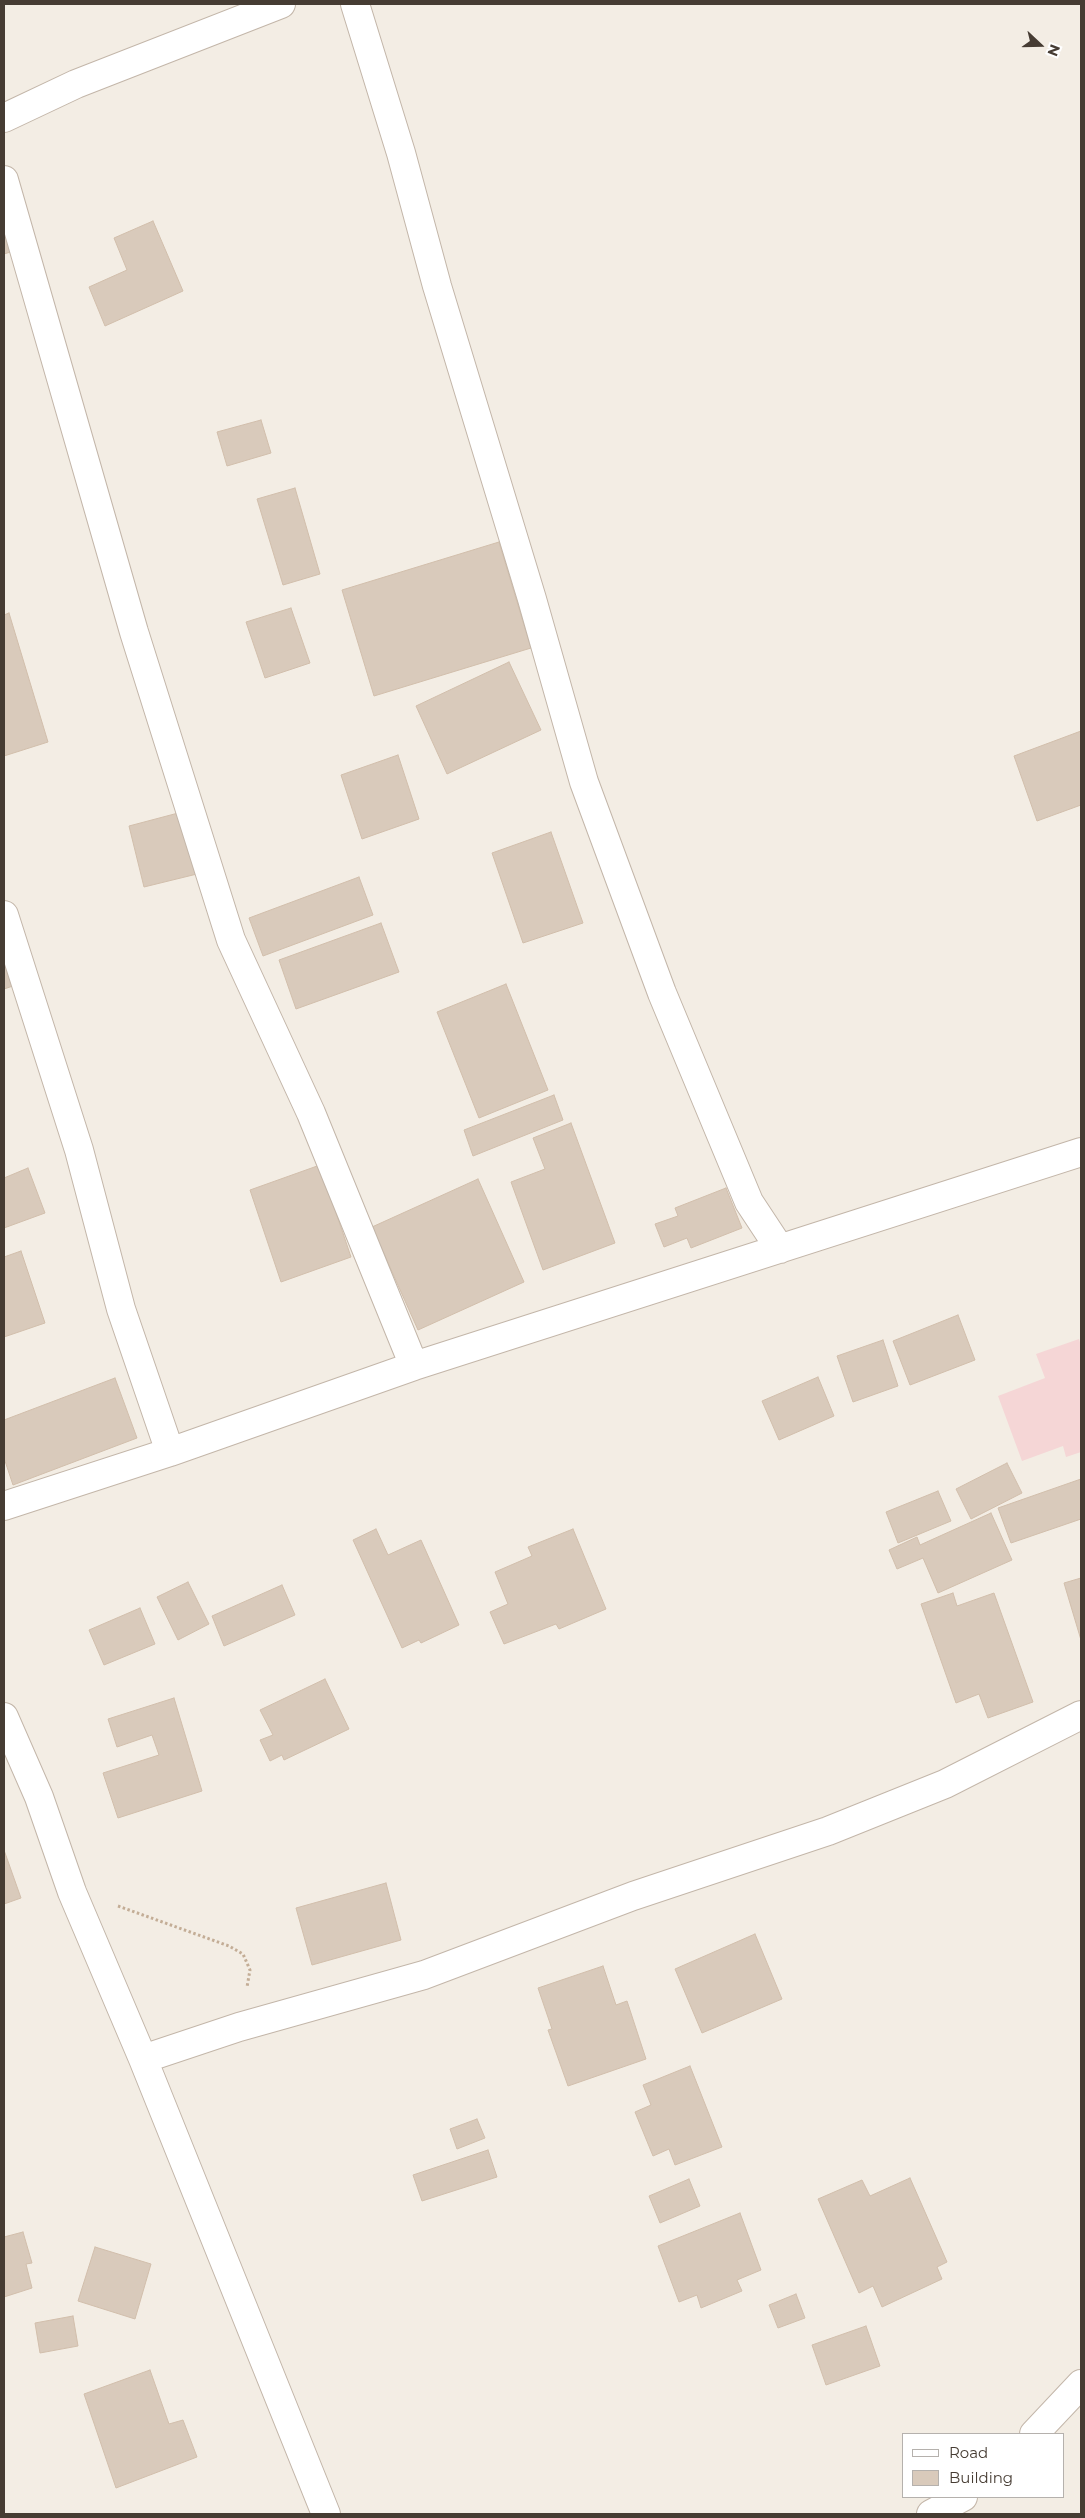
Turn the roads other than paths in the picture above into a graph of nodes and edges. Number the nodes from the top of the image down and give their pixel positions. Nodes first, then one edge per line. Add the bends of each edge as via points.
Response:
1 (281, 4) edge
2 (355, 4) edge
3 (4, 118) edge
4 (4, 180) edge
5 (4, 915) edge
6 (1081, 1152) edge
7 (780, 1249) junction
8 (414, 1366) junction
9 (170, 1452) junction
10 (4, 1506) edge
11 (1081, 1715) edge
12 (4, 1717) edge
13 (143, 2059) junction
14 (1081, 2384) edge
15 (1035, 2433) edge
16 (961, 2498) edge
17 (326, 2514) edge
18 (931, 2514) edge

1 - 3 street via 76,84
2 - 7 street via 584,782 662,992 749,1202
4 - 8 street via 134,632 231,940 311,1113
5 - 9 street via 80,1150 121,1309
6 - 7 street
7 - 8 street
8 - 9 street
9 - 10 street
11 - 13 street via 945,1784 828,1831 633,1896 424,1975
12 - 13 street via 39,1797 72,1892
13 - 17 street
14 - 15 street
16 - 18 street

